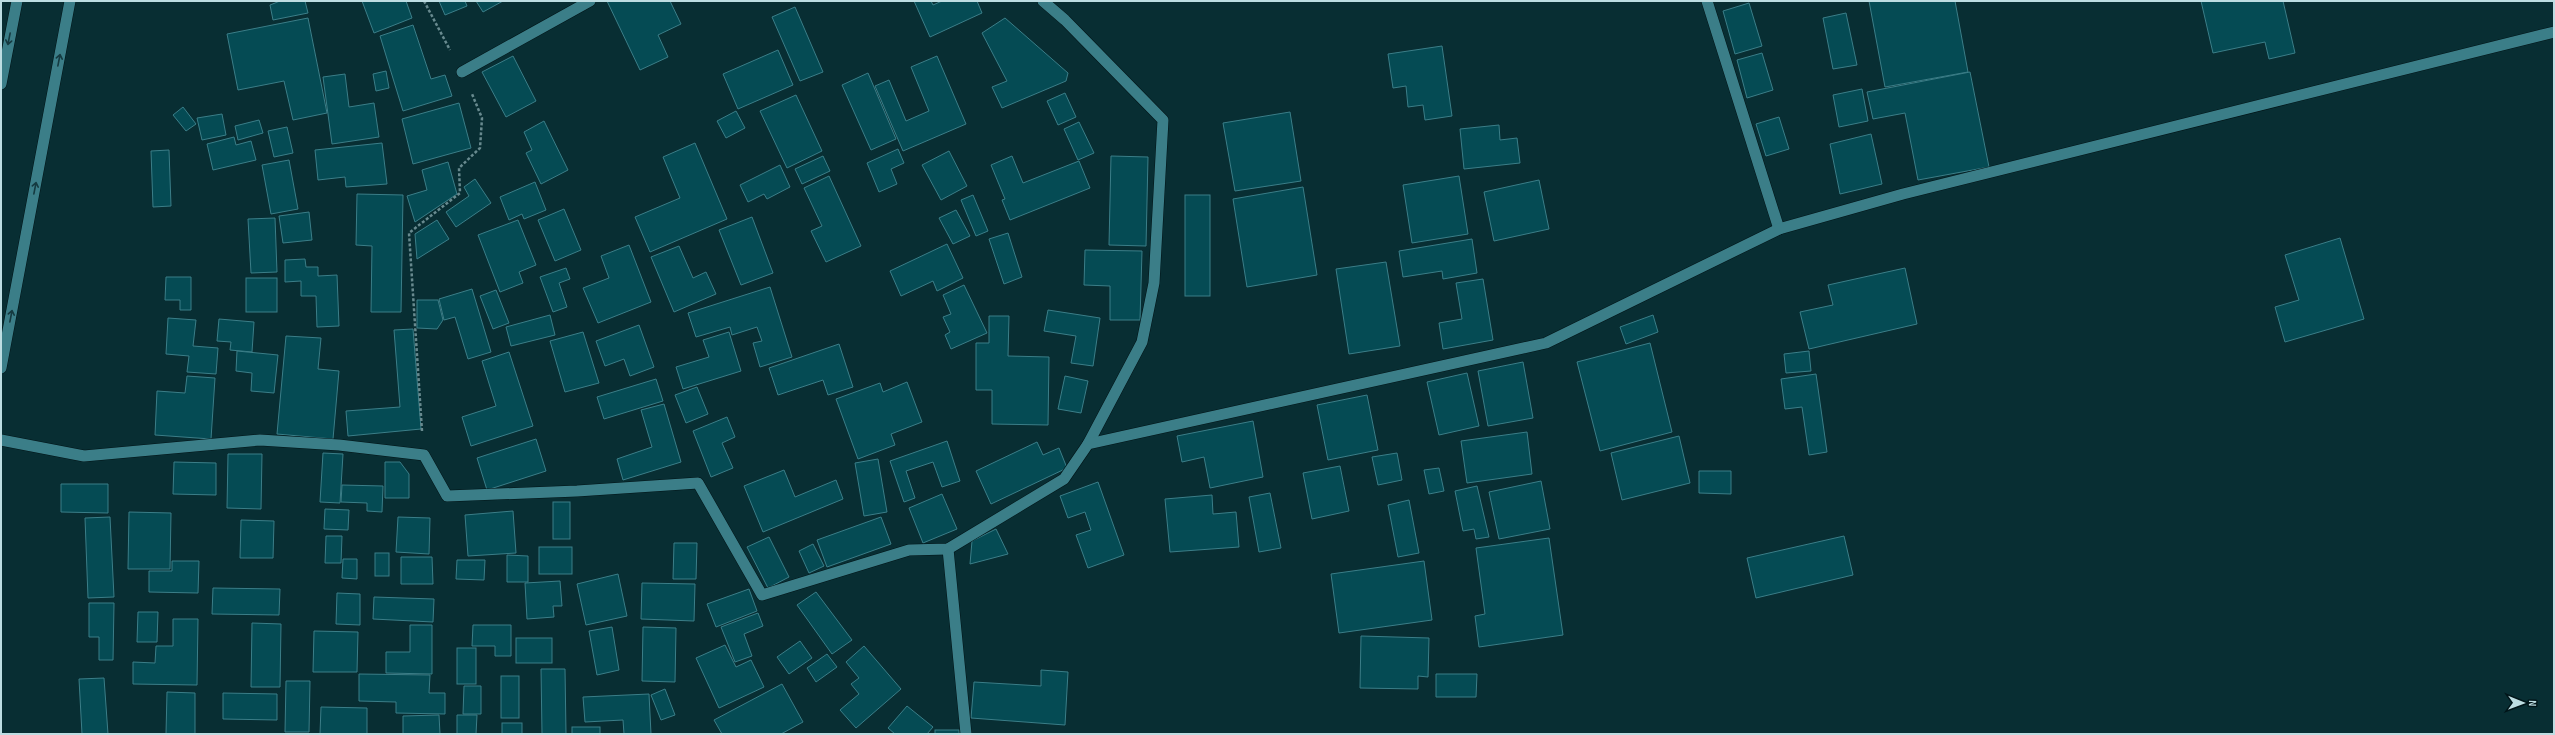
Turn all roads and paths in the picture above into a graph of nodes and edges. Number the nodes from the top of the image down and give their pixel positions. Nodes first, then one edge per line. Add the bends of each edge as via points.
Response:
1 (17, 1) edge
2 (70, 1) edge
3 (424, 1) edge
4 (590, 1) edge
5 (1043, 1) edge
6 (1707, 1) edge
7 (2554, 32) edge
8 (462, 72) junction
9 (1, 84) edge
10 (1779, 229) junction
11 (1, 368) edge
12 (1, 440) edge
13 (1088, 444) junction
14 (424, 455) junction
15 (948, 549) junction
16 (966, 734) edge

1 -> 9 street
11 -> 2 street
3 - 8 path
4 - 8 street
5 - 13 street via 1163,120 1154,283 1142,342
6 - 10 street
7 - 10 street via 1911,192
8 - 14 path via 482,118 480,148 459,168 460,193 409,233
10 - 13 street via 1546,343
12 - 14 street via 84,456 260,440 339,445
13 - 15 street via 1064,479
14 - 15 street via 447,496 577,491 698,482 762,595 909,550
15 - 16 street

